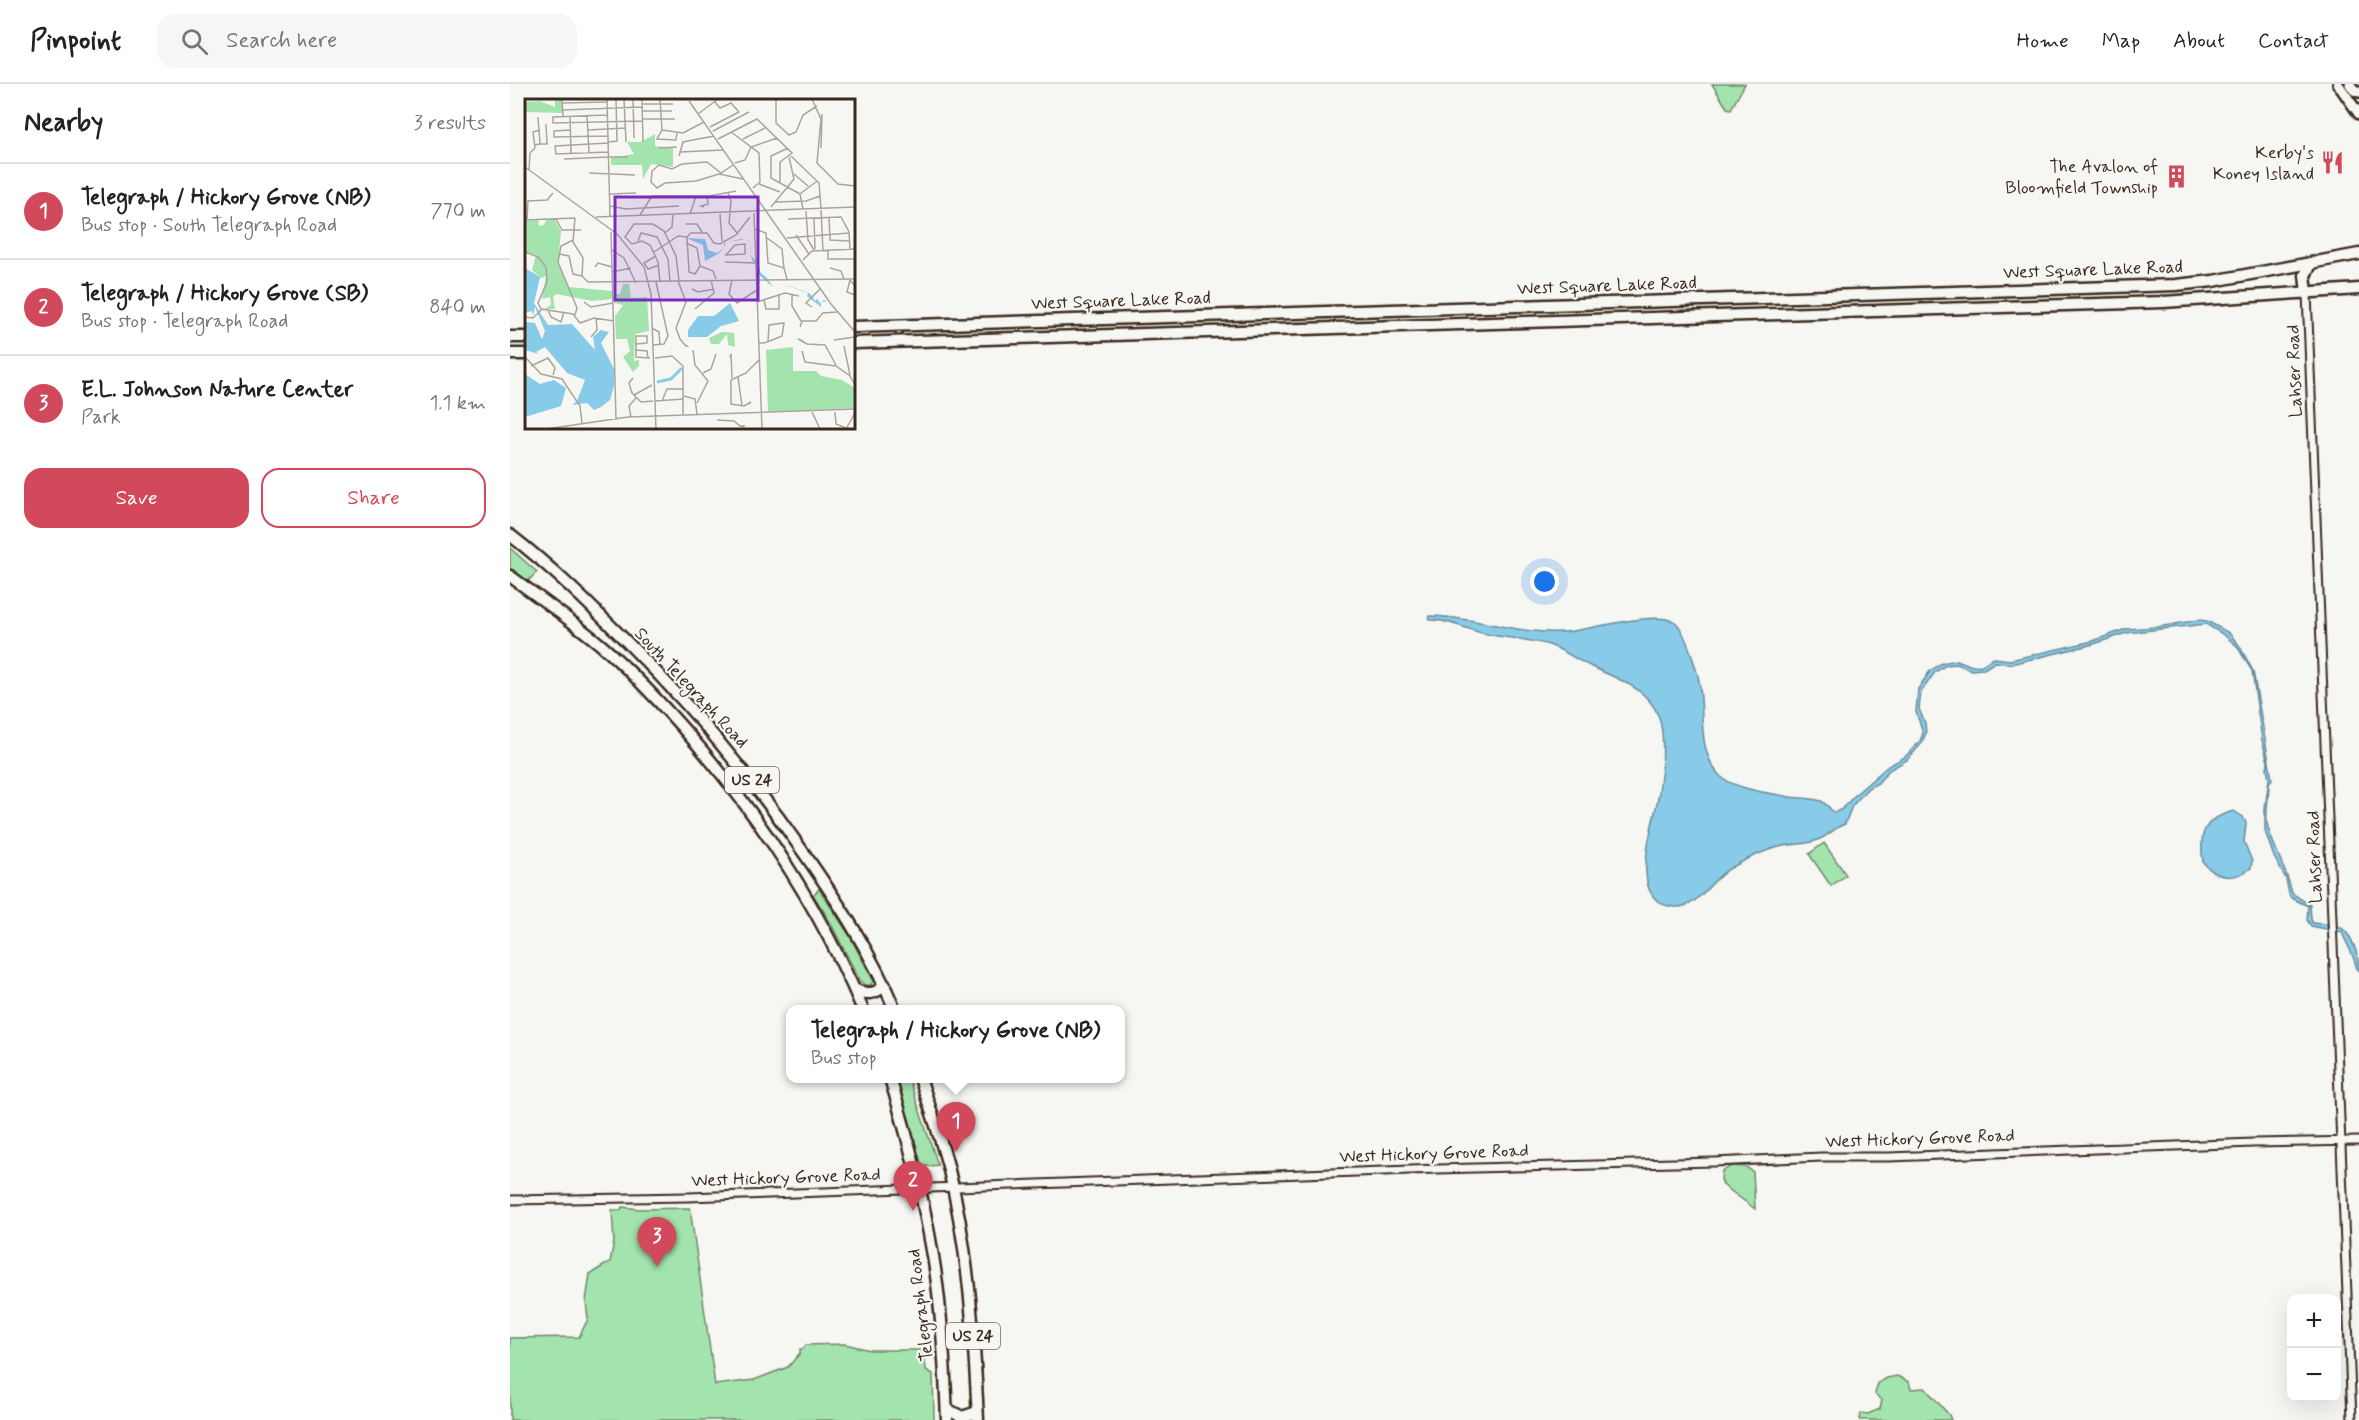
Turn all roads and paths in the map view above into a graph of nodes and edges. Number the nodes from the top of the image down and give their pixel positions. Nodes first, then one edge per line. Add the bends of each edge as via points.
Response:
1 (2338, 84) edge
2 (2350, 84) edge
3 (2359, 92) edge
4 (2359, 114) edge
5 (2359, 254) edge
6 (2312, 263) junction
7 (2359, 289) edge
8 (2307, 293) junction
9 (855, 327) edge
10 (855, 343) edge
11 (510, 535) edge
12 (510, 576) edge
13 (885, 985) junction
14 (854, 989) junction
15 (861, 1005) edge
16 (893, 1005) edge
17 (891, 1083) edge
18 (921, 1083) edge
19 (2342, 1141) junction
20 (2359, 1141) edge
21 (952, 1186) junction
22 (920, 1187) junction
23 (510, 1200) edge
24 (947, 1415) edge
25 (977, 1416) edge
26 (2352, 1420) edge

1 - 4 main road
2 - 3 main road
5 - 6 highway, West Square Lake Road
6 - 8 highway via 2304,275
6 - 9 highway, West Square Lake Road via 2176,285
7 - 8 highway, West Square Lake Road
8 - 10 highway, West Square Lake Road via 2173,302
8 - 19 street, Lahser Road
11 - 13 highway, South Telegraph Road / US 24 via 586,600 731,755 834,896
12 - 14 highway, South Telegraph Road / US 24 via 602,646 705,753 795,876
13 - 14 highway via 867,994
13 - 16 highway, South Telegraph Road / US 24
14 - 15 highway, South Telegraph Road / US 24
17 - 22 highway, US 24
18 - 21 highway, US 24
19 - 20 street, West Hickory Grove Road
19 - 21 street, West Hickory Grove Road
19 - 26 street, Lahser Road
21 - 22 street, West Hickory Grove Road
21 - 25 highway, US 24 via 969,1289
22 - 23 street, West Hickory Grove Road
22 - 24 highway, Telegraph Road / US 24 via 939,1294
24 - 25 highway

